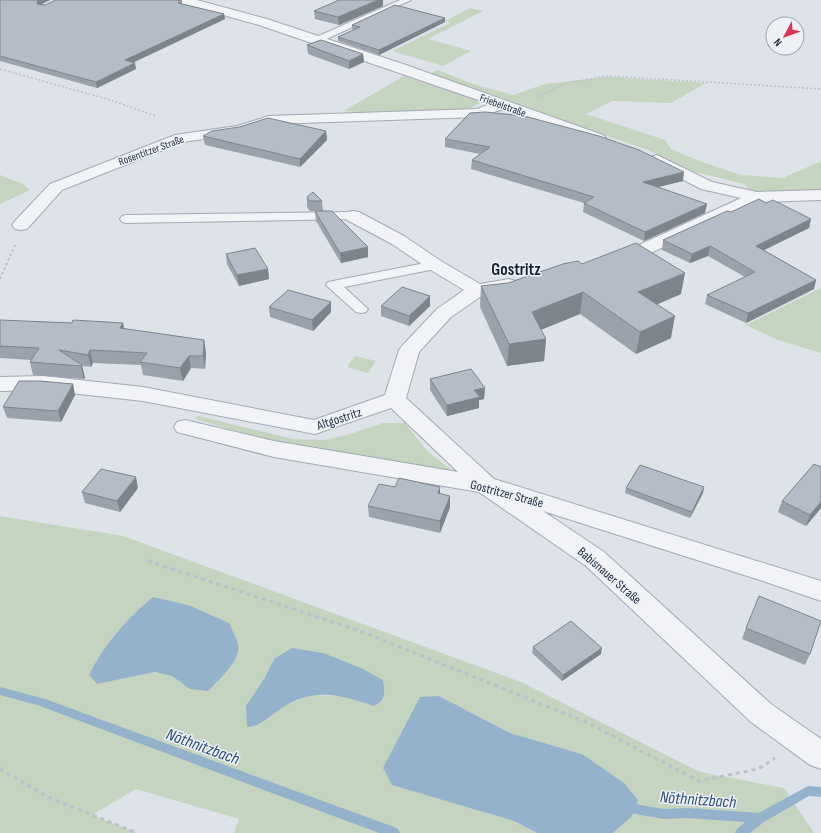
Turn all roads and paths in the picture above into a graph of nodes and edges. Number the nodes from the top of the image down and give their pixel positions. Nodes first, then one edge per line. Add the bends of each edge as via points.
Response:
1 (184, 0) edge
2 (407, 0) edge
3 (317, 40) junction
4 (0, 69) edge
5 (821, 89) edge
6 (501, 105) junction
7 (515, 110) junction
8 (156, 116) dead end
9 (608, 142) edge
10 (644, 154) edge
11 (707, 186) junction
12 (821, 196) edge
13 (758, 198) junction
14 (353, 216) joint
15 (126, 219) dead end
16 (704, 222) junction
17 (21, 225) joint
18 (435, 265) junction
19 (605, 268) edge
20 (0, 279) edge
21 (524, 283) edge
22 (477, 290) junction
23 (361, 309) dead end
24 (0, 384) edge
25 (395, 398) junction
26 (186, 427) dead end
27 (486, 486) junction
28 (148, 561) dead end
29 (821, 591) edge
30 (811, 749) edge
31 (0, 769) edge
32 (137, 833) edge

1 - 3 street, Friebelstraße
2 - 3 lane
3 - 6 street, Friebelstraße
4 - 8 path via 107,98
5 - 7 path via 608,76 583,78 556,86
6 - 7 street, Friebelstraße
6 - 17 street, Rosentitzer Straße via 479,113 269,120 239,130 180,138 56,187
7 - 9 street, Friebelstraße
10 - 11 street
11 - 13 street
11 - 16 street via 713,203
12 - 13 street
13 - 16 street
14 - 15 lane
14 - 18 street via 398,240
16 - 19 street
17 - 20 path via 13,252
18 - 22 street
18 - 23 lane via 333,285
21 - 22 street
22 - 25 street via 444,313 409,350
24 - 25 street, Altgostritz via 43,383 143,394 315,427
25 - 27 street, Babisnauer Straße
26 - 27 street, Gostritzer Straße via 274,449
27 - 29 street, Gostritzer Straße
27 - 30 street, Babisnauer Straße via 595,558 761,713
28 - 30 path via 363,632 586,722 698,781 758,769
31 - 32 path via 48,797

